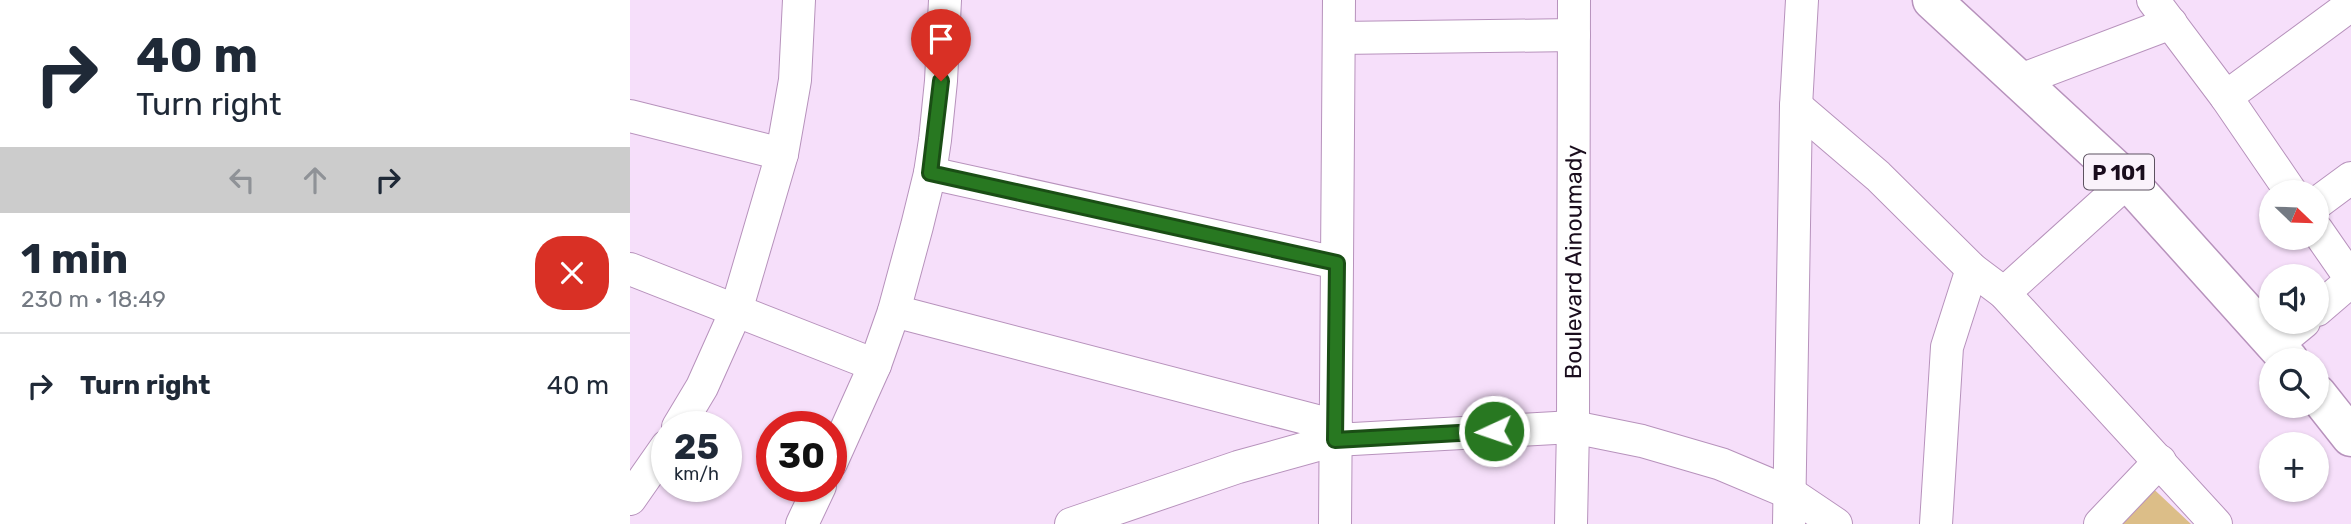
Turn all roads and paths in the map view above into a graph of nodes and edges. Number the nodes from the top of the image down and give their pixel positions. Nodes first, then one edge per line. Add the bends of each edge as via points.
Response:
1 (799, 0) edge
2 (945, 0) edge
3 (1339, 0) edge
4 (1574, 0) edge
5 (1802, 0) edge
6 (1932, 0) edge
7 (2162, 12) edge
8 (2348, 13) edge
9 (1574, 35) junction
10 (1339, 38) junction
11 (2018, 81) junction
12 (2226, 97) junction
13 (1796, 106) junction
14 (630, 116) edge
15 (782, 154) junction
16 (930, 173) junction
17 (2351, 178) edge
18 (2283, 180) edge
19 (2128, 181) junction
20 (2329, 194) edge
21 (2329, 248) edge
22 (1337, 263) junction
23 (630, 269) edge
24 (1972, 269) junction
25 (2351, 280) edge
26 (2004, 293) junction
27 (2329, 299) edge
28 (736, 310) junction
29 (894, 311) junction
30 (2290, 342) edge
31 (875, 365) junction
32 (2329, 409) edge
33 (688, 411) edge
34 (847, 427) edge
35 (1573, 427) junction
36 (1336, 433) junction
37 (2351, 437) edge
38 (650, 456) edge
39 (2160, 461) junction
40 (1790, 493) junction
41 (630, 499) edge
42 (812, 502) edge
43 (802, 524) edge
44 (1071, 524) edge
45 (1335, 524) edge
46 (1571, 524) edge
47 (1789, 524) edge
48 (1836, 524) edge
49 (1936, 524) edge
50 (2100, 524) edge
51 (2216, 524) edge

1 - 15 street via 795,80
2 - 16 street
3 - 10 street
4 - 9 street, Boulevard Ainoumady
5 - 13 street
6 - 11 main road, P 101
7 - 11 street
7 - 12 street
8 - 12 street
9 - 10 street
9 - 35 street, Boulevard Ainoumady
10 - 22 street
11 - 19 main road, P 101
12 - 18 street
13 - 24 street via 1878,176
13 - 40 street
14 - 15 street
15 - 28 street
16 - 22 street
16 - 29 street
17 - 20 street
19 - 26 street
19 - 30 main road, P 101
21 - 25 street
22 - 36 street
23 - 28 street
24 - 26 street
24 - 49 street via 1947,347
25 - 27 street
26 - 39 street
28 - 31 street
28 - 33 street
29 - 31 street
29 - 36 street
31 - 34 street
32 - 37 main road
35 - 36 street
35 - 40 street via 1721,464
35 - 46 street, Boulevard Ainoumady
36 - 44 street
36 - 45 street
38 - 41 street
39 - 50 street
39 - 51 street
40 - 47 street
40 - 48 street
42 - 43 street

